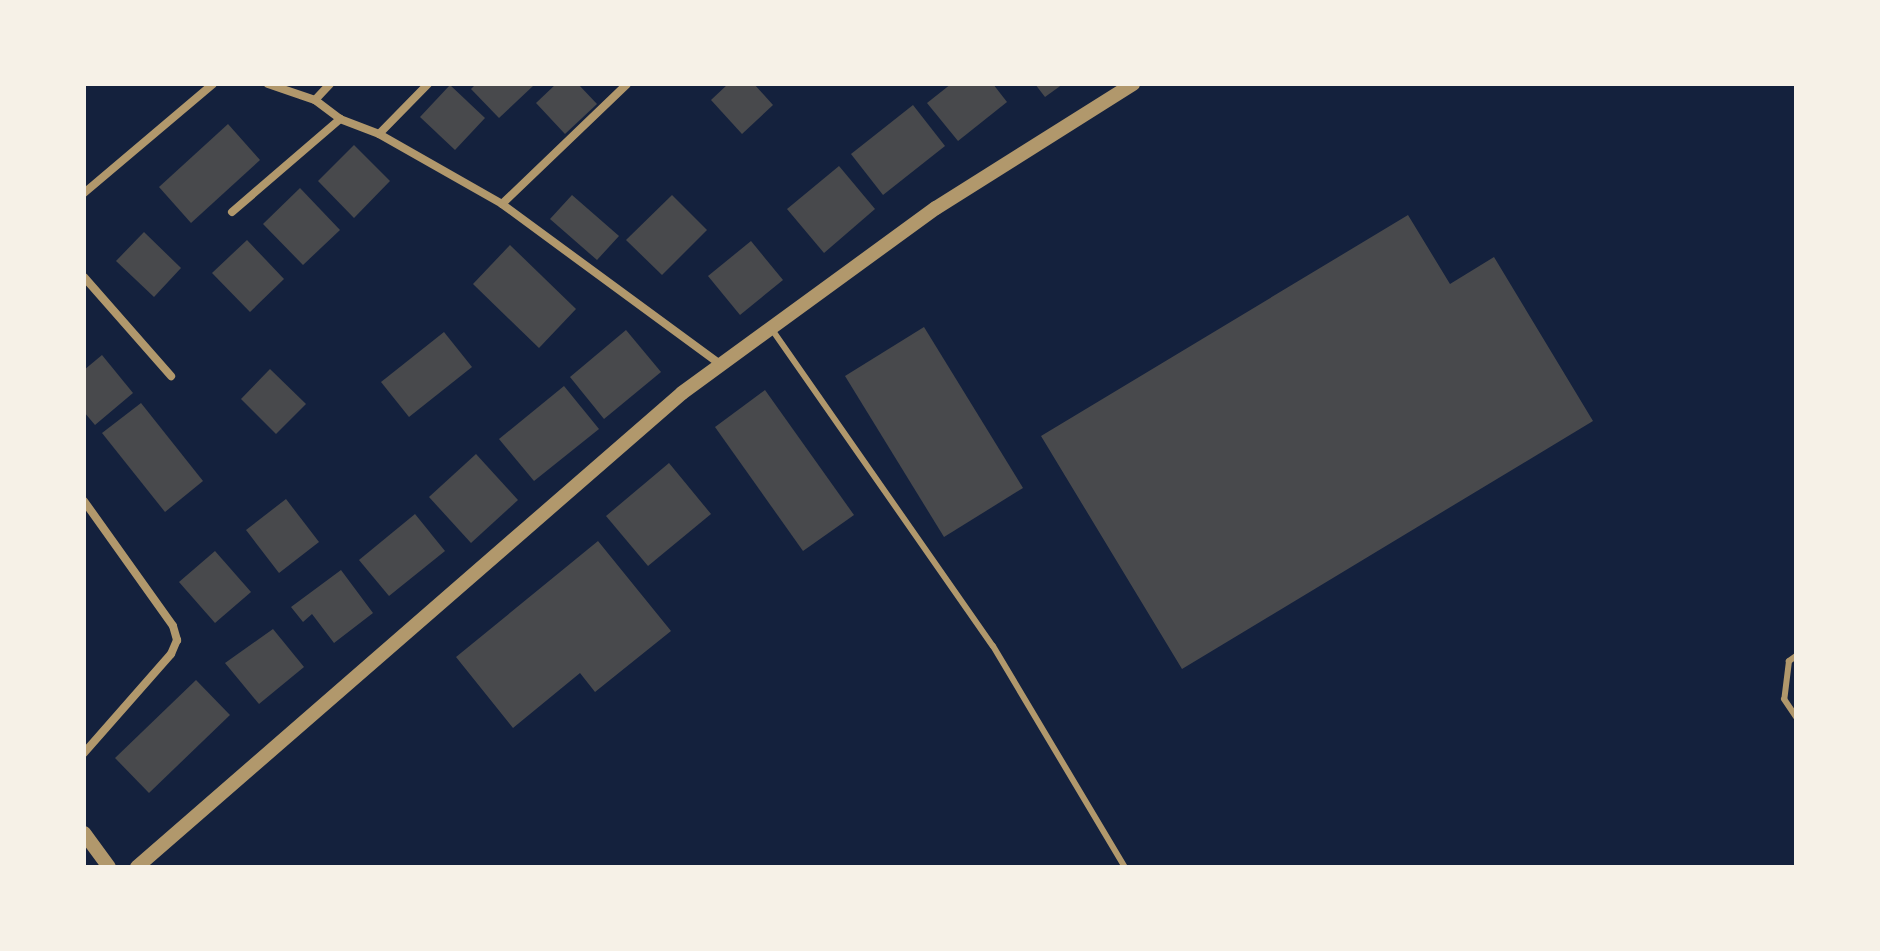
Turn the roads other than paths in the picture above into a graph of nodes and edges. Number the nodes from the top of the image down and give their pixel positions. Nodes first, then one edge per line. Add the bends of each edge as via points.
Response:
1 (213, 84) edge
2 (268, 84) edge
3 (330, 84) edge
4 (428, 84) edge
5 (627, 84) edge
6 (1133, 84) edge
7 (315, 100) junction
8 (340, 119) junction
9 (379, 134) junction
10 (84, 193) edge
11 (502, 204) junction
12 (232, 212) dead end
13 (84, 277) edge
14 (773, 331) junction
15 (720, 364) junction
16 (171, 376) dead end
17 (84, 501) edge
18 (1796, 656) edge
19 (1796, 717) edge
20 (84, 753) edge
21 (84, 833) edge
22 (109, 867) edge
23 (137, 867) edge
24 (1125, 867) edge

1 - 10 street
2 - 7 street
3 - 7 street
4 - 9 street
5 - 11 street
6 - 14 street via 936,208
7 - 8 street
8 - 9 street
8 - 12 street
9 - 11 street
11 - 15 street
13 - 16 street
14 - 15 street
14 - 24 lane via 993,646
15 - 23 street
17 - 20 street via 173,626 177,640 171,654
18 - 19 lane via 1789,661 1784,699
21 - 22 street

